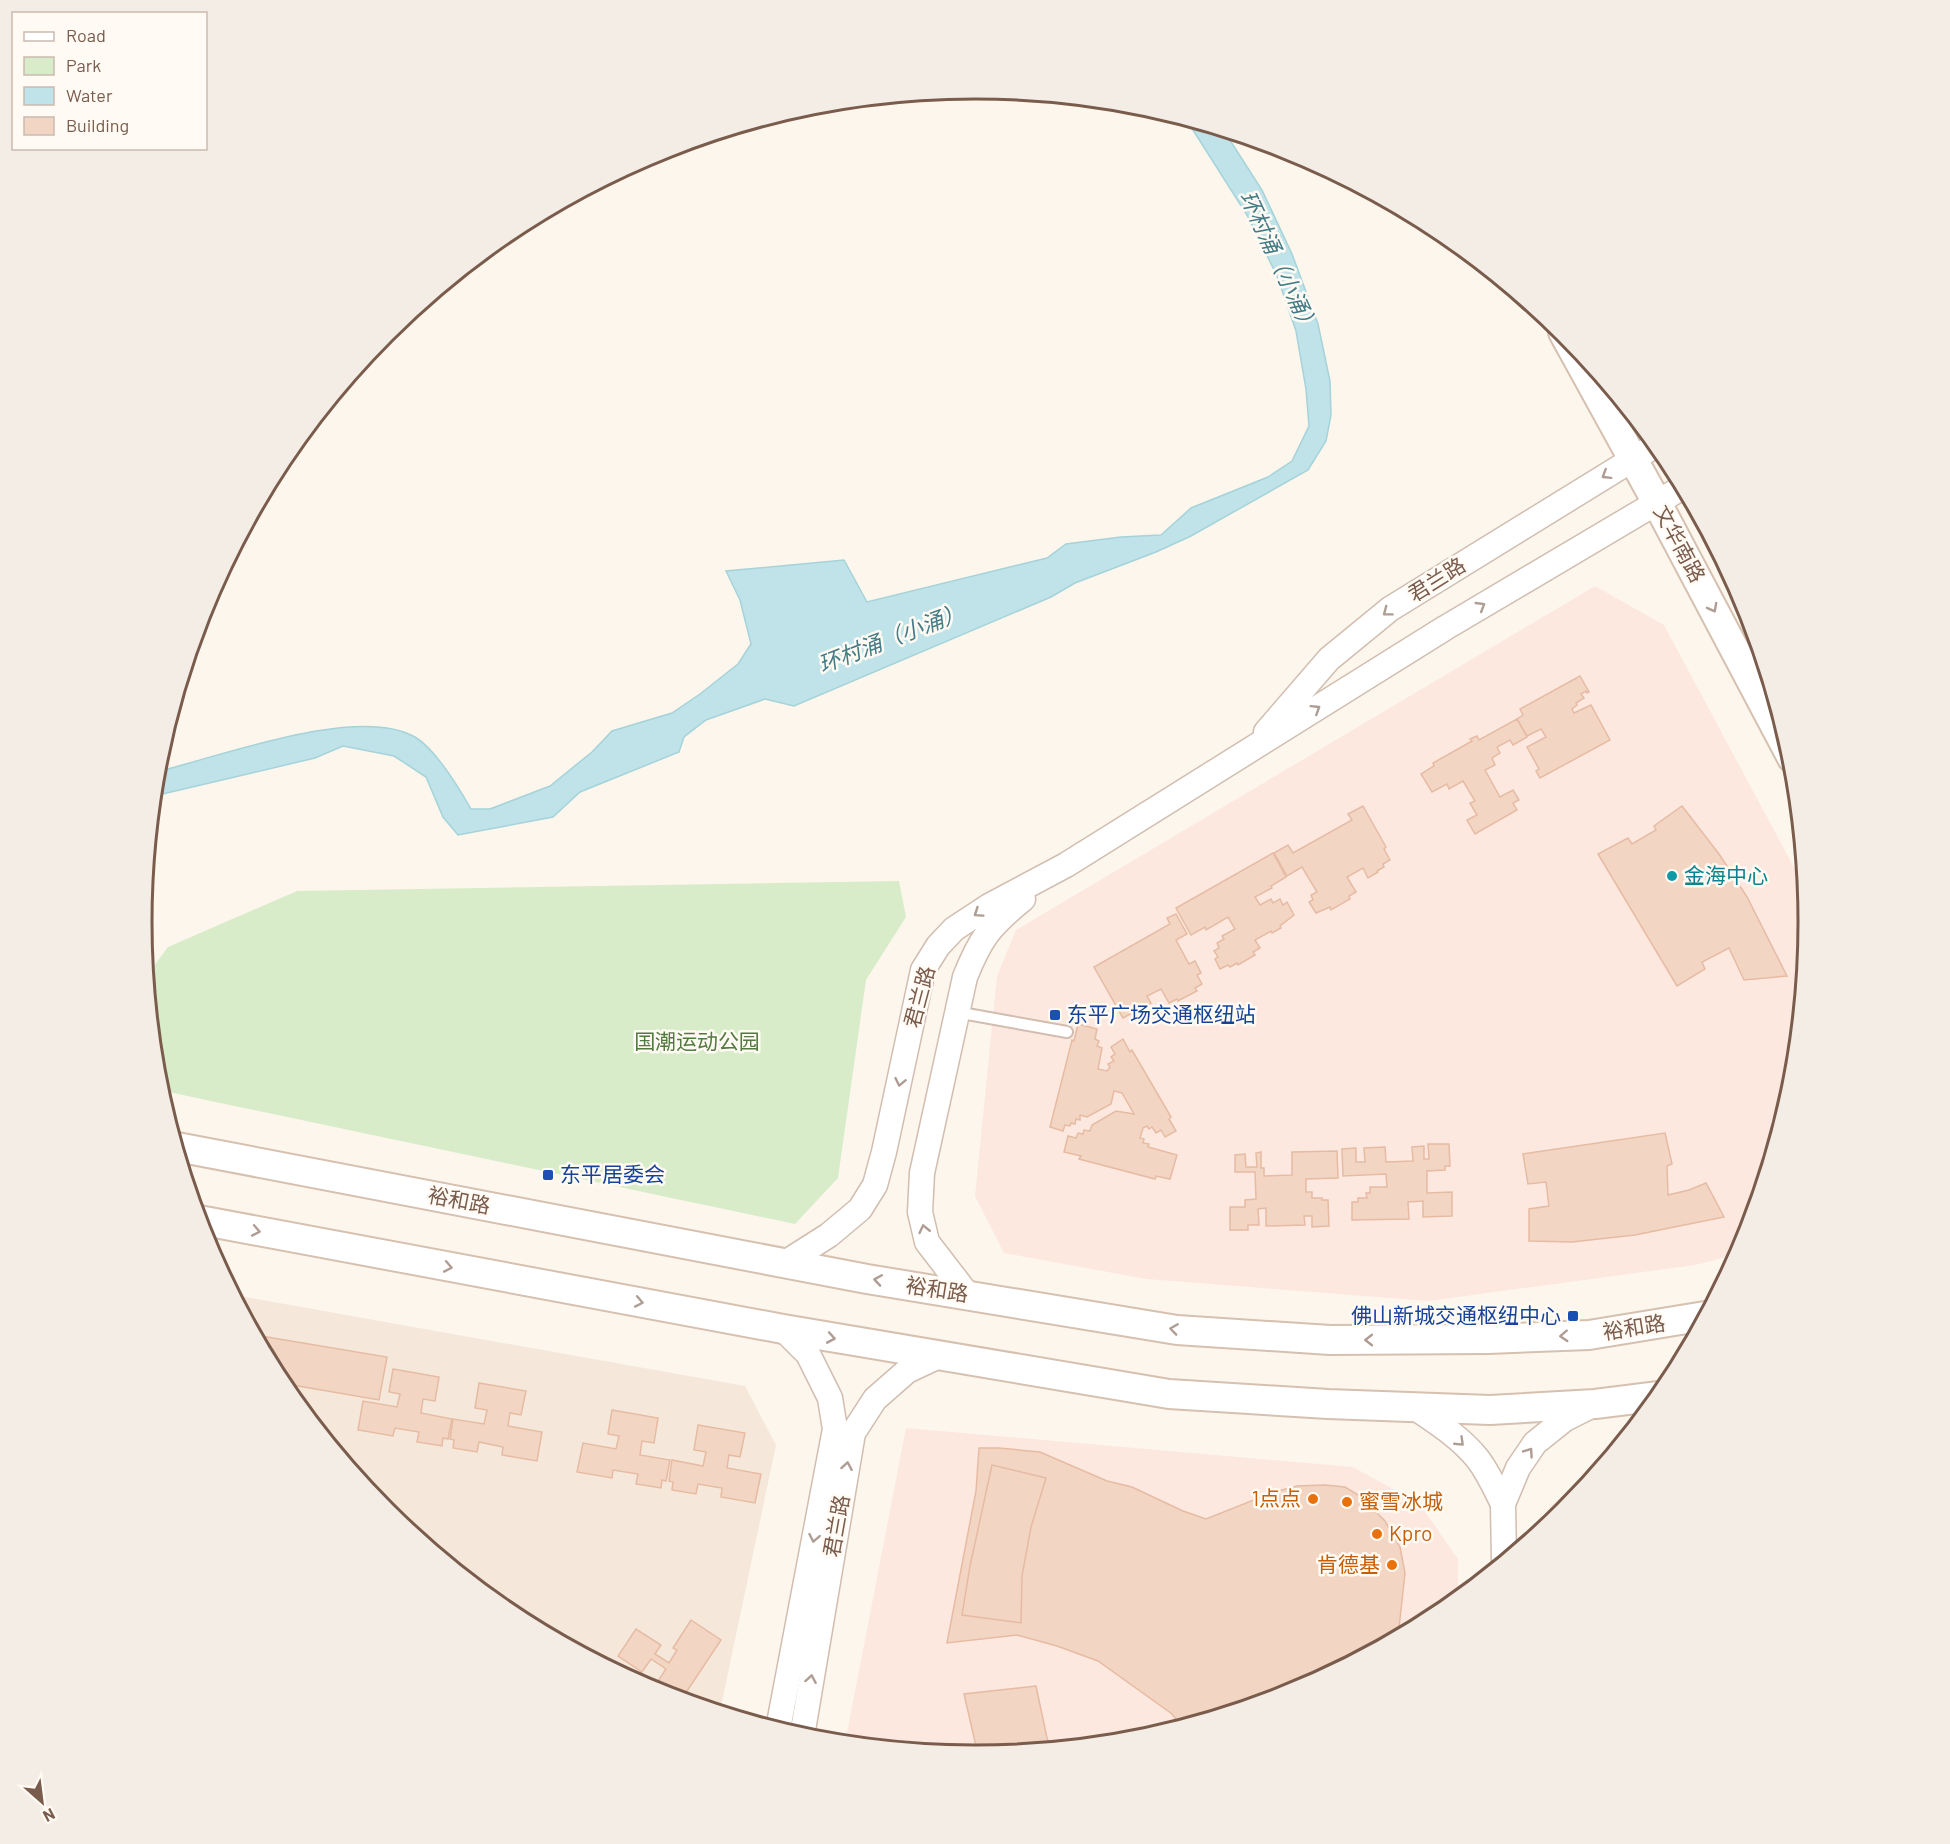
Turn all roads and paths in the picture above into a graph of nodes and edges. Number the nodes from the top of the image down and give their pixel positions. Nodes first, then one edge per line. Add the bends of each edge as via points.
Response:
1 (1603, 391) edge
2 (1645, 451) edge
3 (1675, 491) edge
4 (1656, 501) junction
5 (1773, 722) edge
6 (1248, 752) junction
7 (1066, 865) junction
8 (956, 1012) junction
9 (1067, 1032) dead end
10 (184, 1148) edge
11 (209, 1222) edge
12 (785, 1263) junction
13 (967, 1294) junction
14 (1697, 1317) edge
15 (783, 1329) junction
16 (939, 1356) junction
17 (1646, 1398) edge
18 (1595, 1404) junction
19 (1414, 1407) junction
20 (1503, 1504) junction
21 (1504, 1552) edge
22 (780, 1721) edge
23 (803, 1726) edge

1 - 2 main road, 文华南路
2 - 4 main road, 文华南路
2 -> 6 street, 君兰路 via 1390,609 1329,659
3 - 4 street, 君兰路
4 -> 5 main road, 文华南路
6 -> 4 street, 君兰路
6 - 7 street, 君兰路
7 - 8 street via 995,922 976,949
7 -> 12 street, 君兰路 via 989,906 954,929 938,946 923,970 874,1185 860,1209
8 - 9 lane
13 -> 8 street via 927,1242 920,1212 922,1173
10 - 12 main road, 裕和路
11 -> 15 main road
13 -> 12 main road, 裕和路
14 -> 13 main road, 裕和路 via 1589,1335 1330,1340 1177,1330
15 -> 16 main road
15 -> 22 street, 君兰路 via 808,1354 830,1398 835,1429
16 - 19 main road via 1169,1394
23 -> 16 street, 君兰路 via 853,1433 875,1399 907,1371
17 - 18 main road
18 - 19 main road via 1490,1410
20 -> 18 street via 1518,1467 1535,1443 1565,1419
19 -> 20 street via 1476,1457
20 - 21 street

